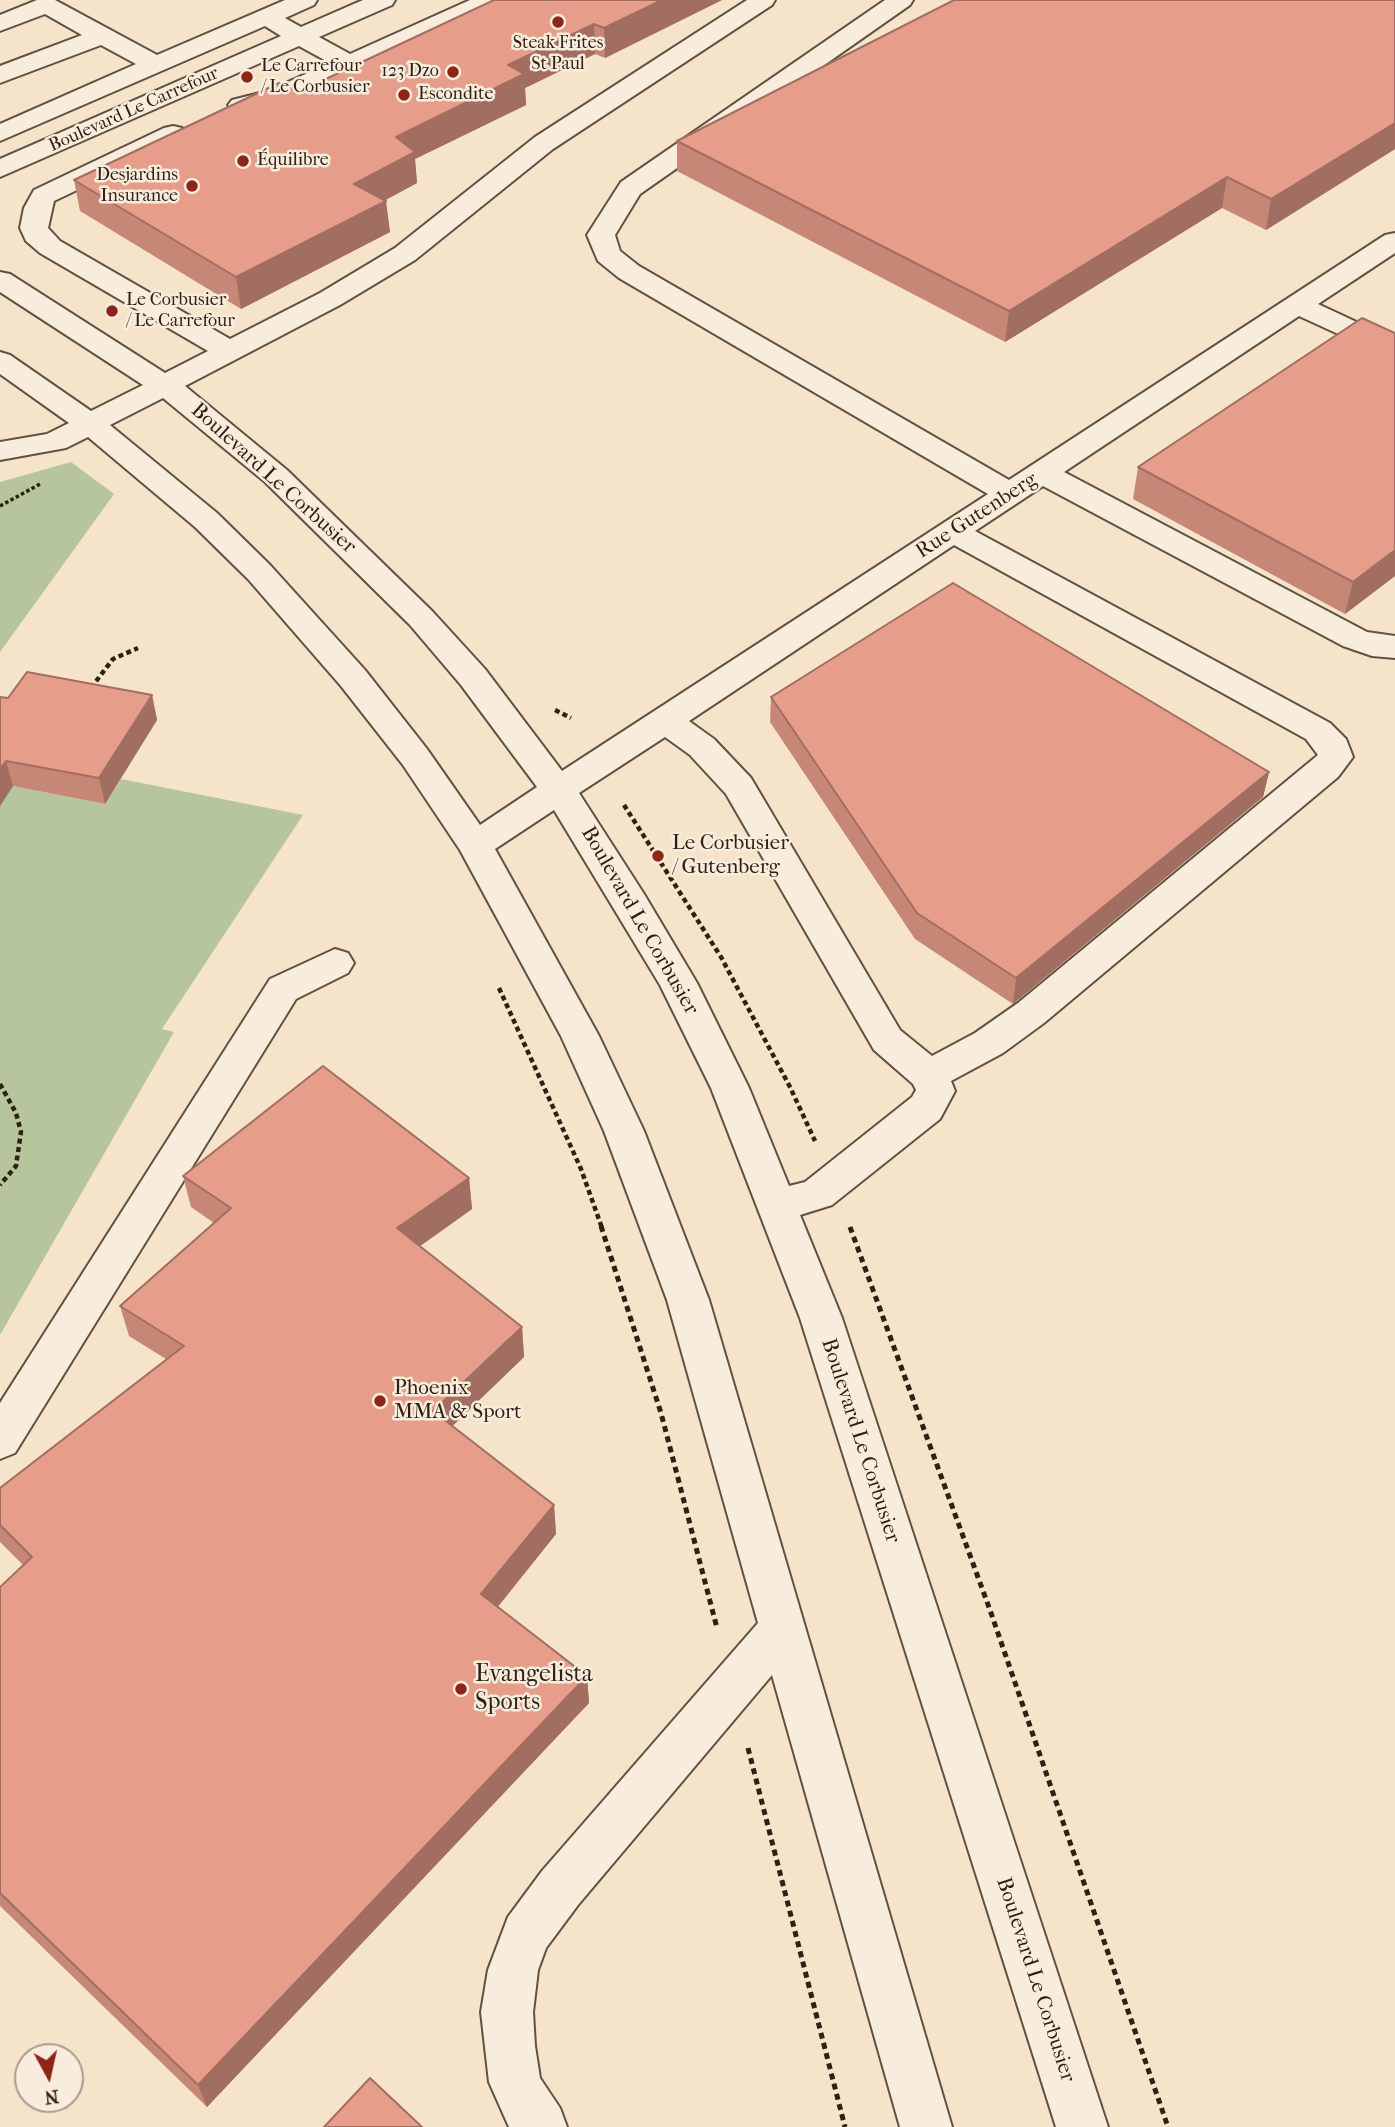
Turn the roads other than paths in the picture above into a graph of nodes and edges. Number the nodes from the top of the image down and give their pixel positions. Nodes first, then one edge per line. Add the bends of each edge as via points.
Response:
1 (305, 0) edge
2 (383, 0) edge
3 (490, 0) edge
4 (763, 0) edge
5 (901, 0) edge
6 (270, 9) edge
7 (0, 24) edge
8 (102, 36) junction
9 (301, 36) junction
10 (349, 64) junction
11 (156, 65) junction
12 (0, 75) edge
13 (106, 123) junction
14 (0, 133) edge
15 (147, 146) junction
16 (0, 169) edge
17 (1395, 241) edge
18 (0, 280) edge
19 (123, 289) junction
20 (1298, 305) junction
21 (82, 309) junction
22 (1395, 351) edge
23 (231, 352) junction
24 (0, 361) edge
25 (164, 385) junction
26 (91, 424) junction
27 (0, 452) edge
28 (1042, 473) junction
29 (1011, 494) junction
30 (953, 532) junction
31 (1395, 647) edge
32 (665, 720) junction
33 (558, 789) junction
34 (475, 845) junction
35 (335, 962) dead end
36 (929, 1075) junction
37 (778, 1205) junction
38 (0, 1440) edge
39 (784, 1627) junction
40 (541, 2127) edge
41 (926, 2127) edge
42 (1082, 2127) edge

1 - 6 street, Boulevard Le Carrefour
2 - 9 street, Boulevard Le Carrefour
3 - 10 street
4 - 23 street via 544,143 405,254
5 - 29 street via 630,188 601,235 607,255 629,272
6 - 9 street
6 - 11 street, Boulevard Le Carrefour
7 - 8 street via 46,5
8 - 11 street
8 - 12 street
9 - 10 street
9 - 13 street, Boulevard Le Carrefour
10 - 15 street
11 - 14 street, Boulevard Le Carrefour
13 - 15 street
13 - 16 street, Boulevard Le Carrefour
15 - 19 street via 50,191 39,201 35,215 34,228 41,241
17 - 20 street, Rue Gutenberg
18 - 21 street, Boulevard Le Corbusier
19 - 21 street
19 - 23 street
20 - 22 street
20 - 28 street, Rue Gutenberg
21 - 25 street, Boulevard Le Corbusier
23 - 25 street
24 - 26 street
25 - 26 street
25 - 33 street, Boulevard Le Corbusier via 276,475 374,570 473,677
26 - 27 street via 55,442
26 - 34 street via 158,478 259,572 375,704
28 - 29 street, Rue Gutenberg
28 - 31 street via 1355,639
29 - 30 street, Rue Gutenberg
30 - 32 street, Rue Gutenberg
30 - 36 street via 1318,731 1335,747 1336,757 1031,1013 989,1043
32 - 33 street, Rue Gutenberg
32 - 36 street via 702,747 739,786 887,1041
33 - 34 street
33 - 37 street, Boulevard Le Corbusier via 678,983 730,1088
34 - 39 street via 580,1036 647,1186 702,1345
35 - 38 street via 283,989
36 - 37 street via 936,1091 926,1108 833,1182 810,1197
37 - 42 street, Boulevard Le Corbusier via 821,1318
39 - 40 street via 560,1888 527,1934 513,1970 508,2035 515,2082
39 - 41 street

